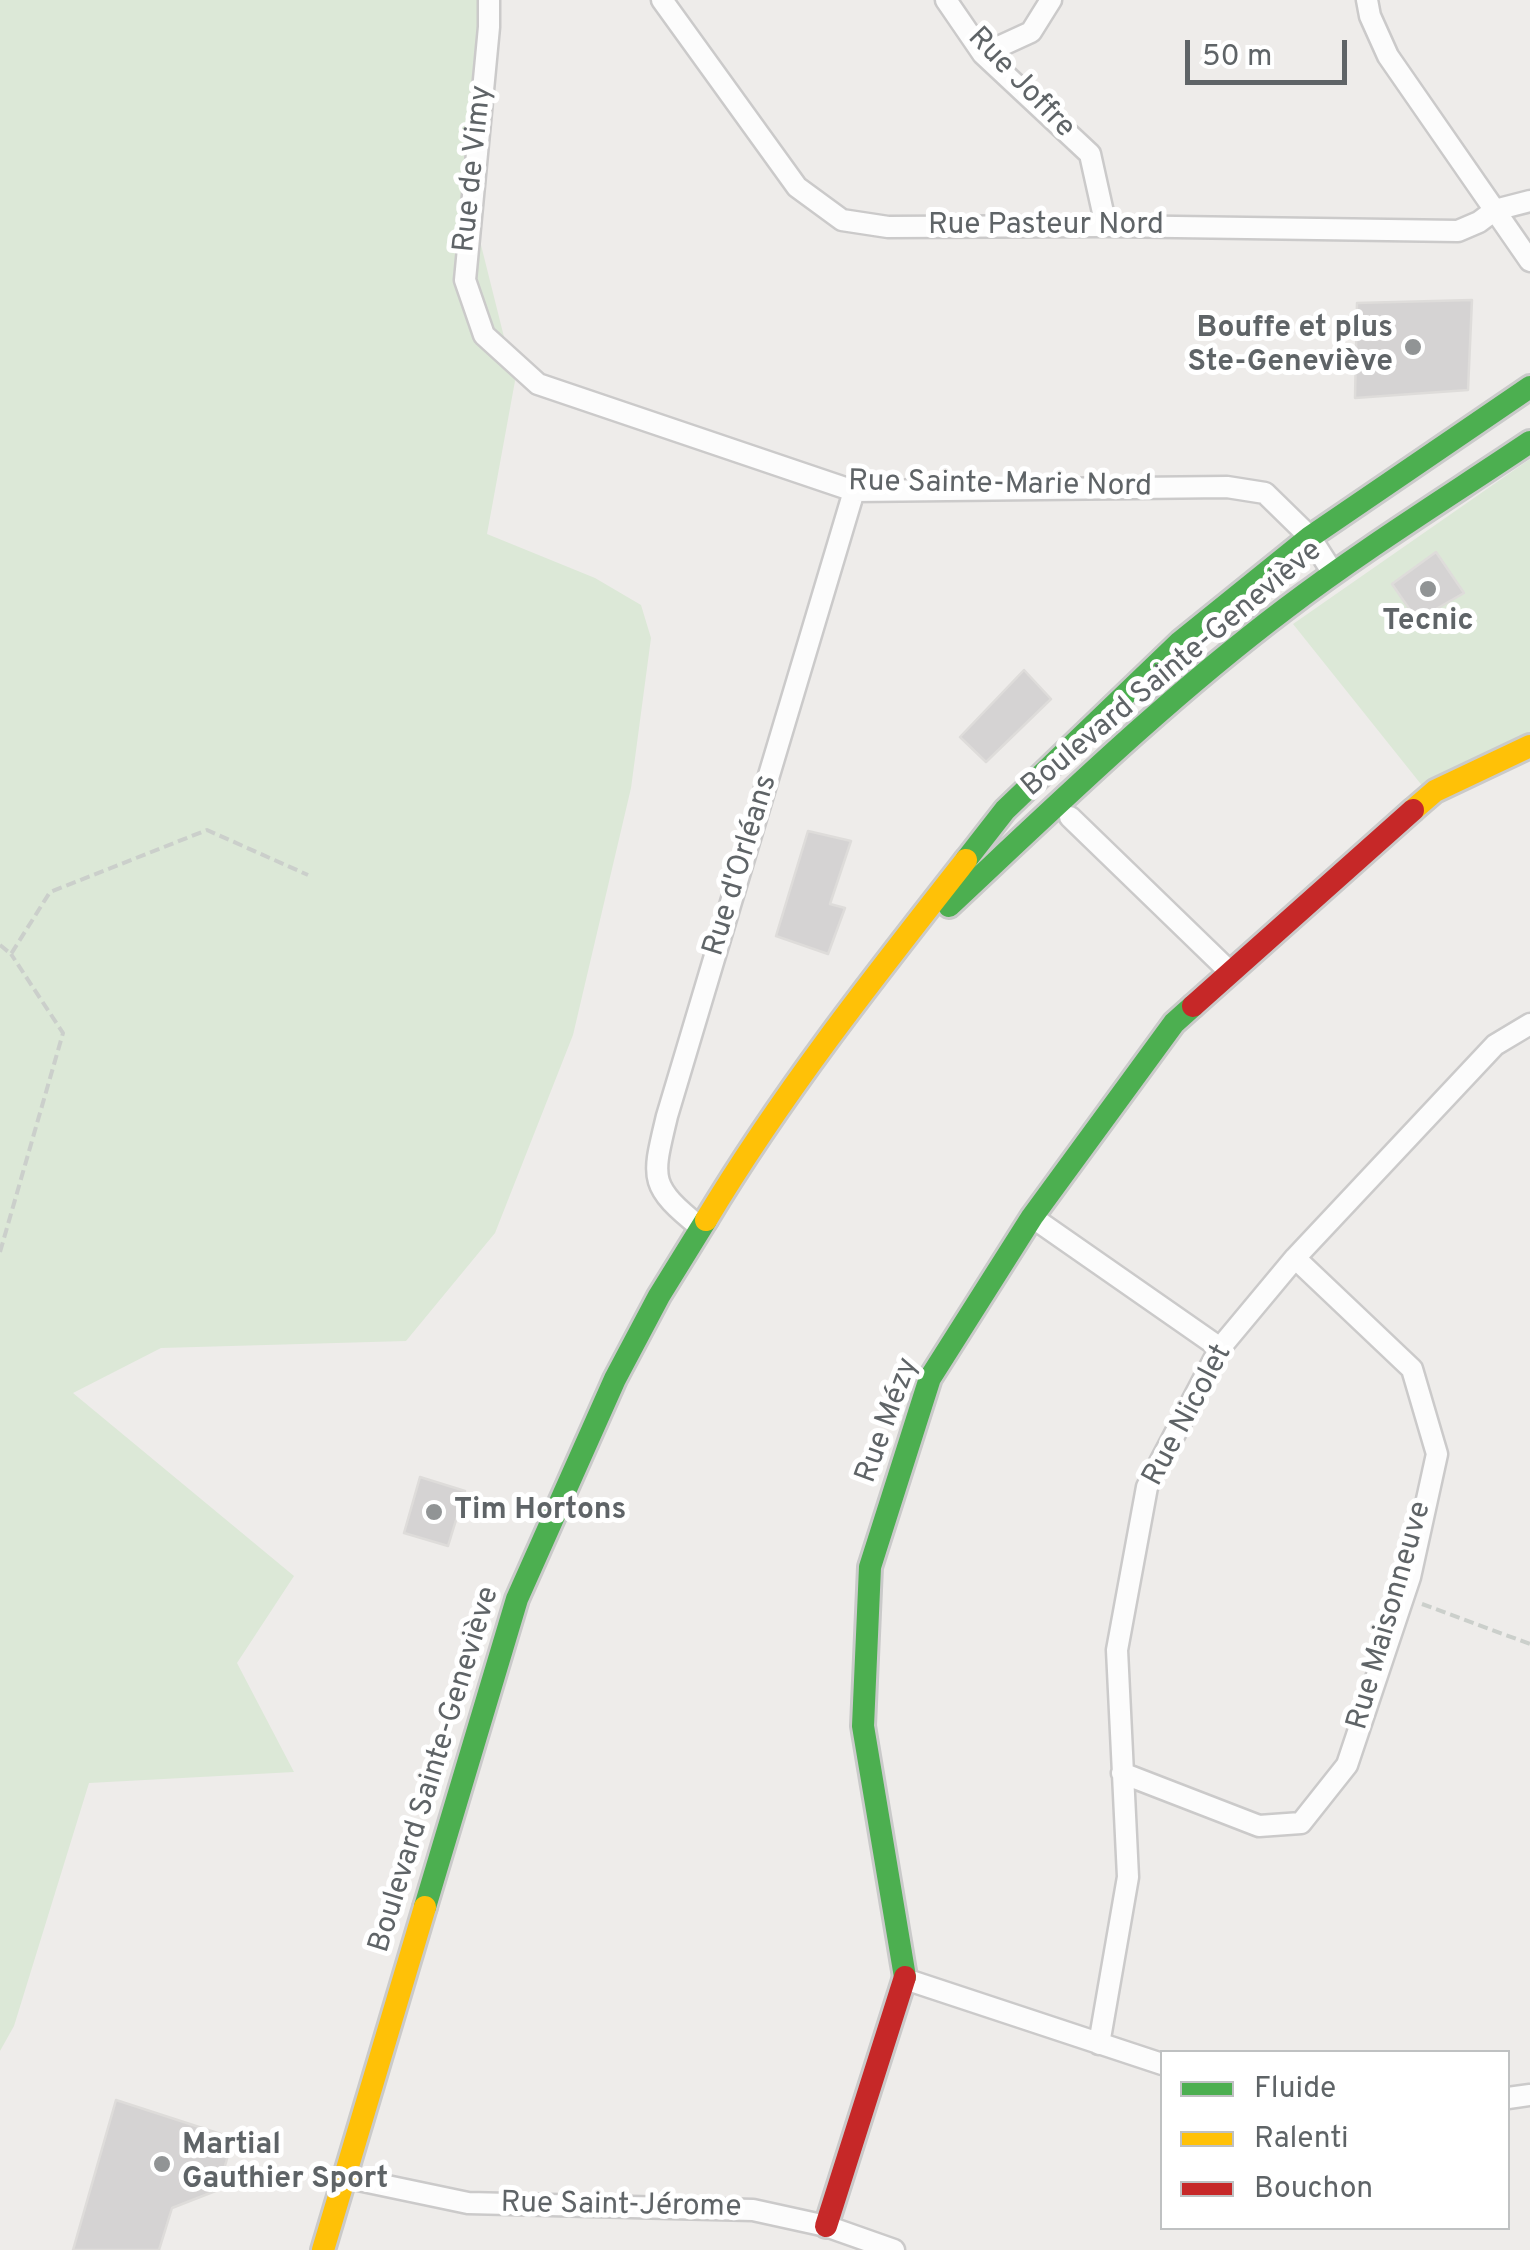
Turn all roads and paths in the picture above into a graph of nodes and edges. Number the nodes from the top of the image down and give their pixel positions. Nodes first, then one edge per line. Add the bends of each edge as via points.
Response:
1 (488, 0) edge
2 (662, 0) edge
3 (946, 0) edge
4 (1052, 0) edge
5 (1366, 0) edge
6 (983, 54) junction
7 (1530, 201) edge
8 (1495, 210) junction
9 (1106, 226) junction
10 (1530, 261) edge
11 (484, 336) joint
12 (1530, 387) edge
13 (1530, 442) edge
14 (854, 491) junction
15 (1310, 537) junction
16 (1333, 573) junction
17 (1530, 746) edge
18 (1070, 817) dead end
19 (308, 875) dead end
20 (0, 945) edge
21 (11, 954) junction
22 (1229, 972) junction
23 (877, 973) junction
24 (1530, 1024) edge
25 (1032, 1217) junction
26 (700, 1227) junction
27 (0, 1252) edge
28 (1296, 1258) junction
29 (1220, 1348) junction
30 (1403, 1598) junction
31 (1530, 1644) edge
32 (1122, 1773) junction
33 (905, 1979) junction
34 (1099, 2044) junction
35 (1160, 2063) edge
36 (344, 2177) junction
37 (826, 2226) junction
38 (322, 2250) edge
39 (894, 2250) edge

1 - 11 street, Rue de Vimy via 465,280
2 - 9 street, Rue Pasteur Nord via 797,186 842,220 888,228
3 - 6 street, Rue Joffre
4 - 6 street via 1031,32
5 - 8 street via 1388,56
6 - 9 street, Rue Joffre via 1090,154
7 - 8 street, Rue Pasteur Nord
8 - 9 street, Rue Pasteur Nord via 1458,230
8 - 10 street
11 - 14 street, Rue Sainte-Marie Nord via 538,384
12 - 15 main road, Boulevard Sainte-Geneviève
13 - 16 main road, Boulevard Sainte-Geneviève
14 - 15 street, Rue Sainte-Marie Nord via 1227,487 1266,493
14 - 26 street, Rue d'Orléans via 655,1166 666,1200
15 - 16 street, Rue Sainte-Marie Nord
15 - 23 main road, Boulevard Sainte-Geneviève via 1180,642 1004,810
16 - 23 main road, Boulevard Sainte-Geneviève via 1062,800
17 - 22 main road, Rue Mézy via 1435,791
18 - 22 street
19 - 21 path via 206,830 50,892
20 - 21 path
21 - 27 path via 63,1033
22 - 25 main road, Rue Mézy via 1174,1023
23 - 26 main road, Boulevard Sainte-Geneviève via 762,1129
24 - 28 street, Rue Nicolet via 1495,1045
25 - 29 street
25 - 33 main road, Rue Mézy via 930,1378 870,1566 863,1726
26 - 36 main road, Boulevard Sainte-Geneviève via 614,1379 517,1599
28 - 29 street, Rue Nicolet
28 - 30 street, Rue Maisonneuve via 1412,1369 1437,1454
29 - 32 street, Rue Nicolet via 1147,1487 1117,1650
30 - 31 path
30 - 32 street, Rue Maisonneuve via 1347,1765 1300,1823 1258,1826
32 - 34 street, Rue Nicolet via 1128,1877
33 - 34 street
33 - 37 main road, Rue Mézy
34 - 35 street
36 - 37 street, Rue Saint-Jérome via 468,2203 753,2210
36 - 38 main road, Boulevard Sainte-Geneviève
37 - 39 street, Rue Saint-Jérome

